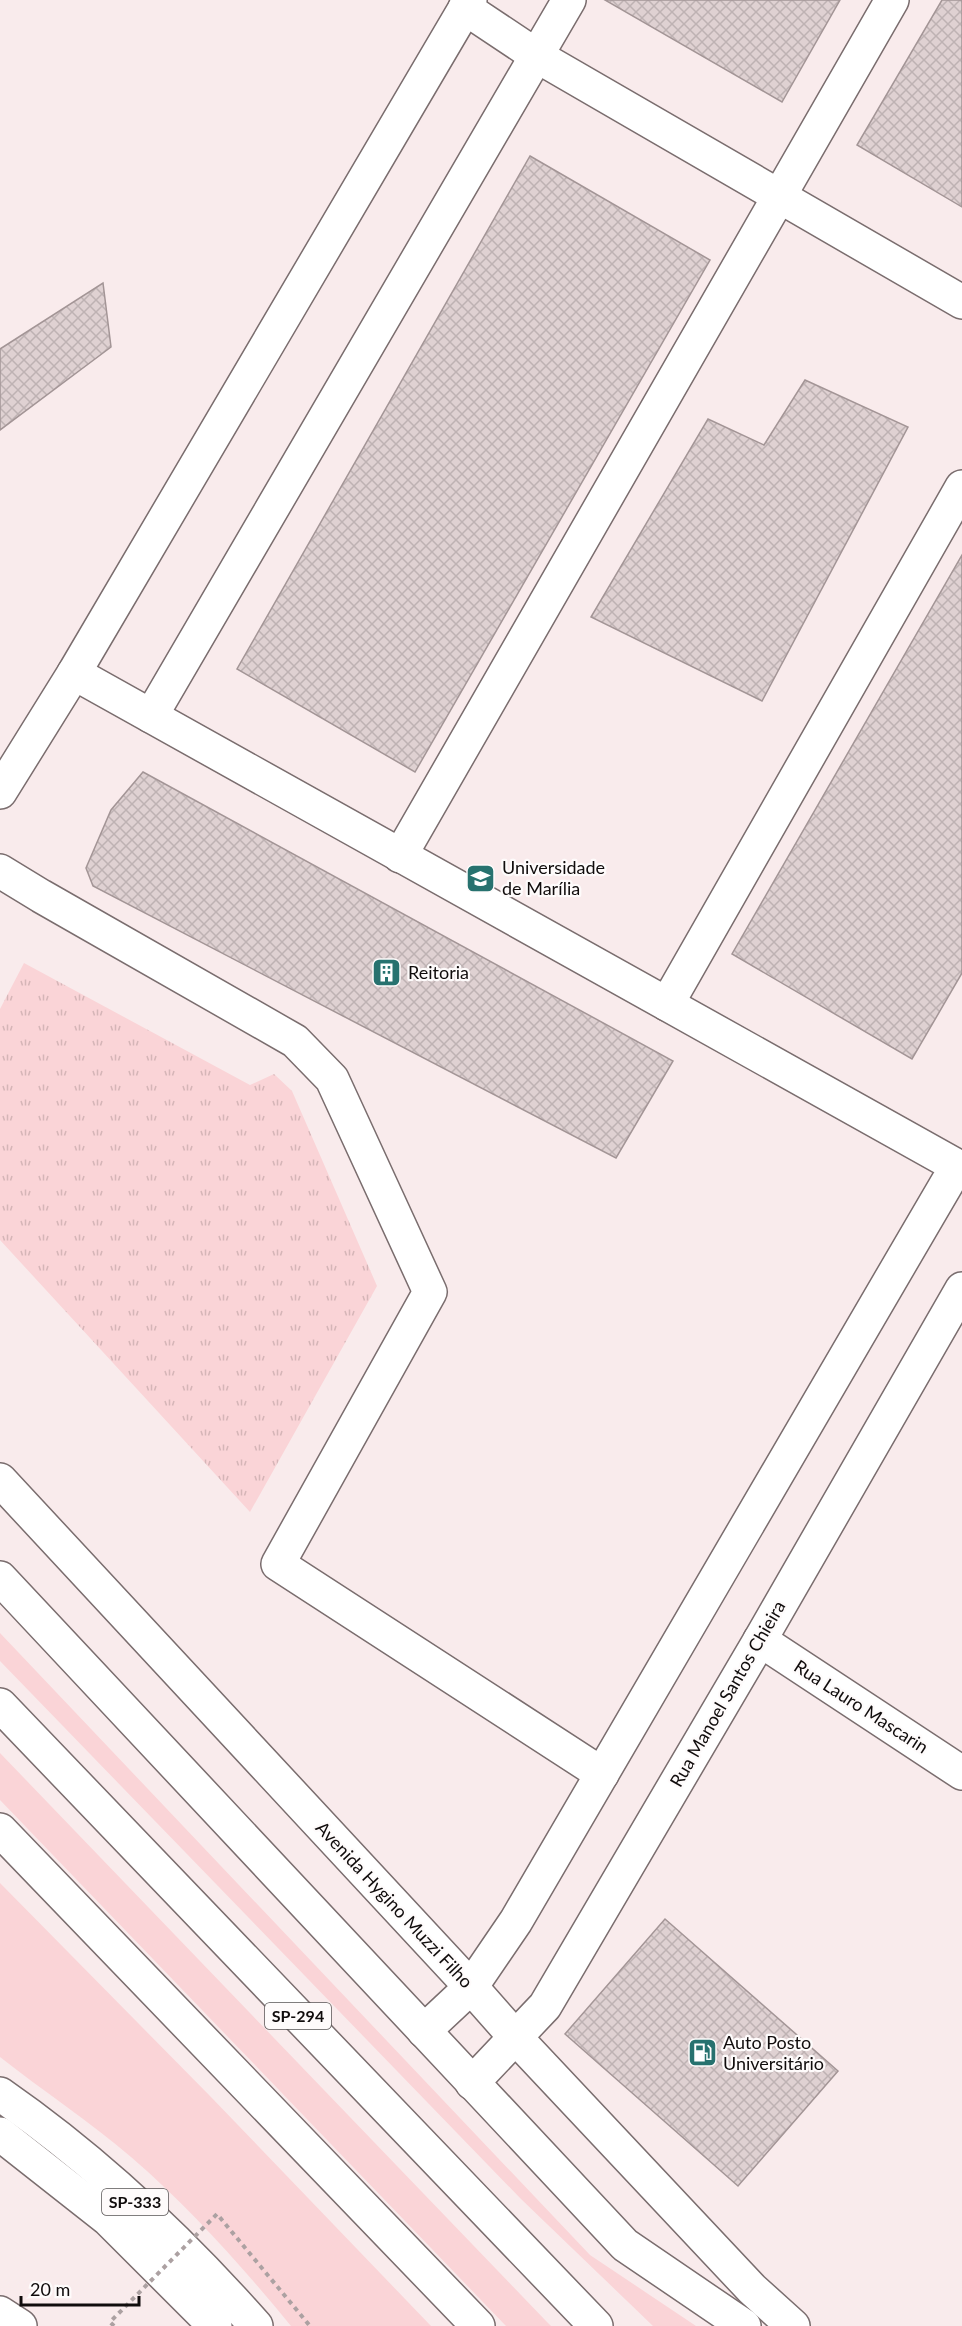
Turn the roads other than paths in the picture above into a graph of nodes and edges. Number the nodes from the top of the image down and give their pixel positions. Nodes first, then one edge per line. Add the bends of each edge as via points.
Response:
1 (569, 0) edge
2 (892, 0) edge
3 (468, 4) edge
4 (537, 56) junction
5 (780, 195) junction
6 (962, 302) edge
7 (962, 487) edge
8 (74, 673) junction
9 (151, 716) junction
10 (0, 792) edge
11 (400, 856) junction
12 (0, 871) edge
13 (667, 1004) junction
14 (959, 1162) edge
15 (962, 1289) edge
16 (0, 1480) edge
17 (0, 1578) edge
18 (760, 1640) junction
19 (0, 1705) edge
20 (962, 1773) edge
21 (602, 1774) junction
22 (0, 1830) edge
23 (471, 1987) junction
24 (424, 2031) junction
25 (516, 2038) junction
26 (472, 2083) junction
27 (0, 2094) edge
28 (0, 2134) edge
29 (0, 2313) edge
30 (20, 2326) edge
31 (215, 2326) edge
32 (256, 2326) edge
33 (478, 2326) edge
34 (596, 2326) edge
35 (744, 2326) edge
36 (793, 2326) edge

1 - 4 main road
2 - 5 main road
3 - 4 main road
3 - 8 main road
4 - 5 main road
4 - 9 main road
5 - 6 main road
5 - 11 main road
7 - 13 main road
8 - 9 main road
8 - 10 main road
9 - 11 main road
11 - 13 main road
12 - 21 main road via 295,1041 332,1079 430,1292 278,1564
13 - 14 main road
14 - 21 main road
15 - 18 main road, Rua Manoel Santos Chieira
16 - 23 main road, Avenida Hygino Muzzi Filho
17 - 24 main road
18 - 20 main road, Rua Lauro Mascarin
18 - 25 main road, Rua Manoel Santos Chieira via 545,2006
19 - 34 main road, SP-294
21 - 23 main road via 516,1921
22 - 33 main road
23 - 24 main road
23 - 25 main road, Avenida Hygino Muzzi Filho
24 - 26 main road
25 - 26 main road, Rua Manoel Santos Chieira
25 - 36 main road, Avenida Hygino Muzzi Filho via 752,2289
26 - 35 main road via 625,2245
27 - 32 main road, SP-333 via 116,2184 216,2281
28 - 31 main road, SP-333 via 108,2219
29 - 30 main road

